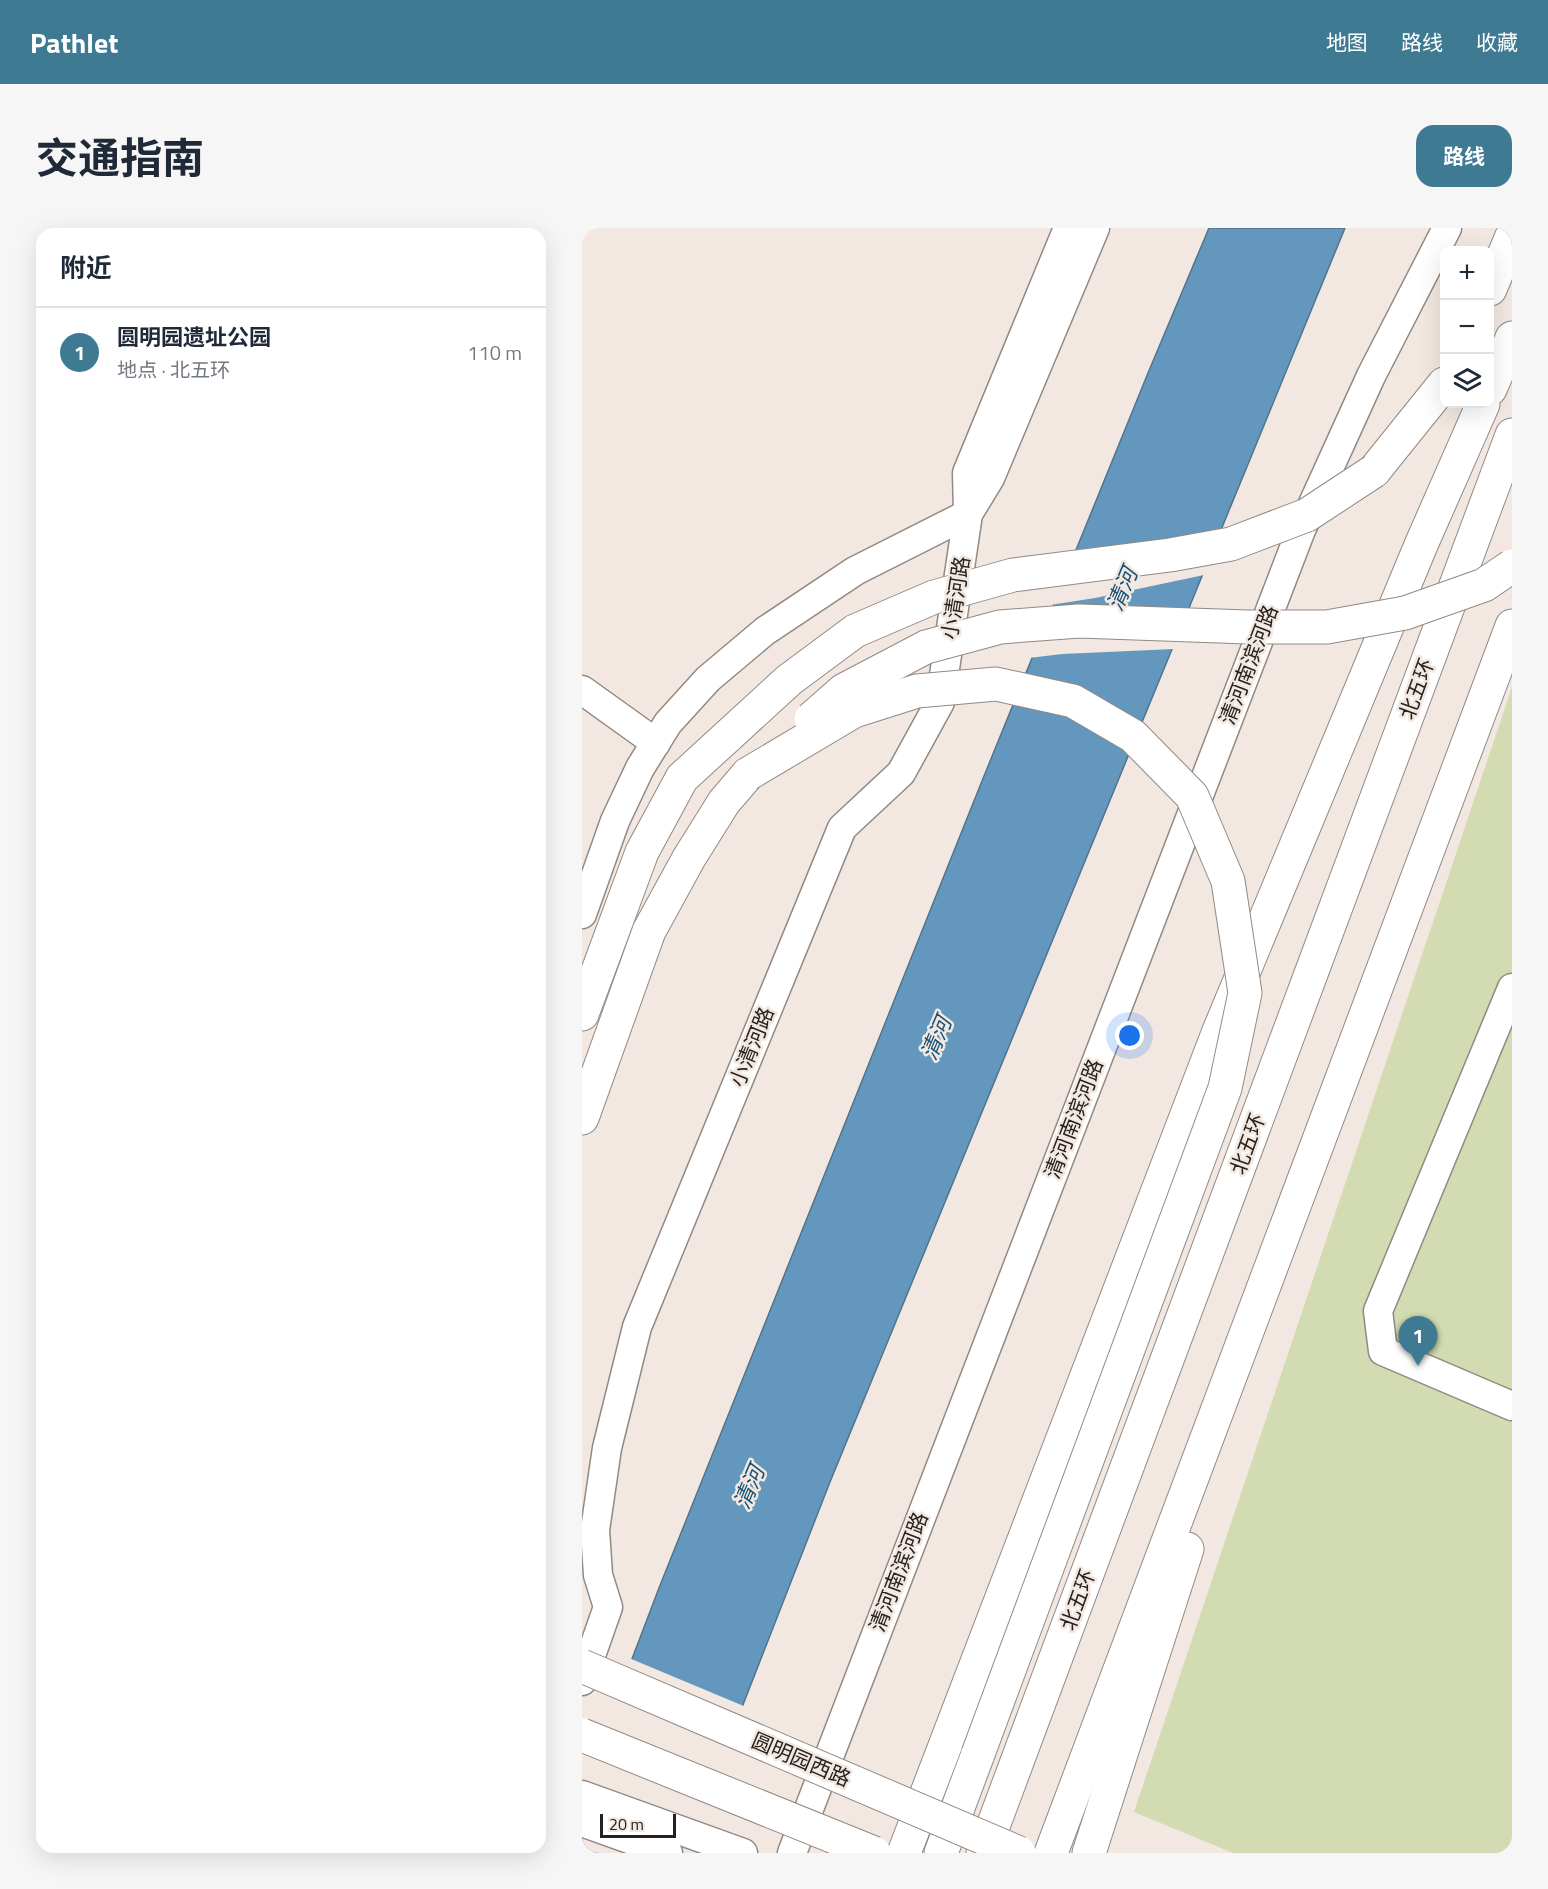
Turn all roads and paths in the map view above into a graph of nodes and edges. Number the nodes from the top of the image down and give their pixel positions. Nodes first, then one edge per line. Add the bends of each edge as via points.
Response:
1 (1068, 228) edge
2 (1095, 228) edge
3 (1447, 228) edge
4 (1512, 236) edge
5 (1494, 279) edge
6 (1512, 338) edge
7 (1494, 380) edge
8 (1440, 389) edge
9 (1481, 408) edge
10 (1512, 435) edge
11 (968, 514) junction
12 (1512, 566) edge
13 (1512, 626) edge
14 (582, 690) edge
15 (656, 743) junction
16 (748, 774) junction
17 (582, 914) edge
18 (1512, 988) edge
19 (582, 1014) edge
20 (1330, 1105) junction
21 (582, 1118) edge
22 (1512, 1406) edge
23 (589, 1671) edge
24 (586, 1737) edge
25 (582, 1795) edge
26 (582, 1822) edge
27 (668, 1853) edge
28 (743, 1853) edge
29 (792, 1853) edge
30 (874, 1853) edge
31 (904, 1853) edge
32 (941, 1853) edge
33 (983, 1853) edge
34 (1019, 1853) edge
35 (1051, 1853) edge
36 (1089, 1853) edge

1 - 11 street, 小清河路 via 967,473
2 - 11 street, 小清河路 via 990,478
3 - 29 street, 清河南滨河路 via 1371,376 1301,530
4 - 5 highway
6 - 7 highway
8 - 19 highway, bridge via 1374,471 1307,515 1231,544 1013,575 934,597 855,631 789,680 682,778 642,852
9 - 31 highway via 1219,1031
10 - 33 highway, 北五环
11 - 15 street via 855,572 765,631 708,680 668,723
11 - 23 street, 小清河路 via 940,702 901,773 842,828 637,1327 607,1448 595,1530 598,1575 608,1607
12 - 16 highway, bridge via 1484,585 1405,613 1327,627 1079,621 1000,627 926,647 844,690
13 - 20 highway
14 - 15 street
15 - 17 street via 615,821
16 - 21 highway via 724,802 649,931
16 - 32 highway, bridge via 854,711 916,691 996,684 1073,700 1133,736 1192,796 1228,881 1245,993 1225,1088
18 - 22 street via 1378,1311 1383,1351
20 - 35 highway
20 - 36 highway
23 - 34 highway, 圆明园西路, bridge
24 - 30 highway, bridge
25 - 28 street
26 - 27 street

